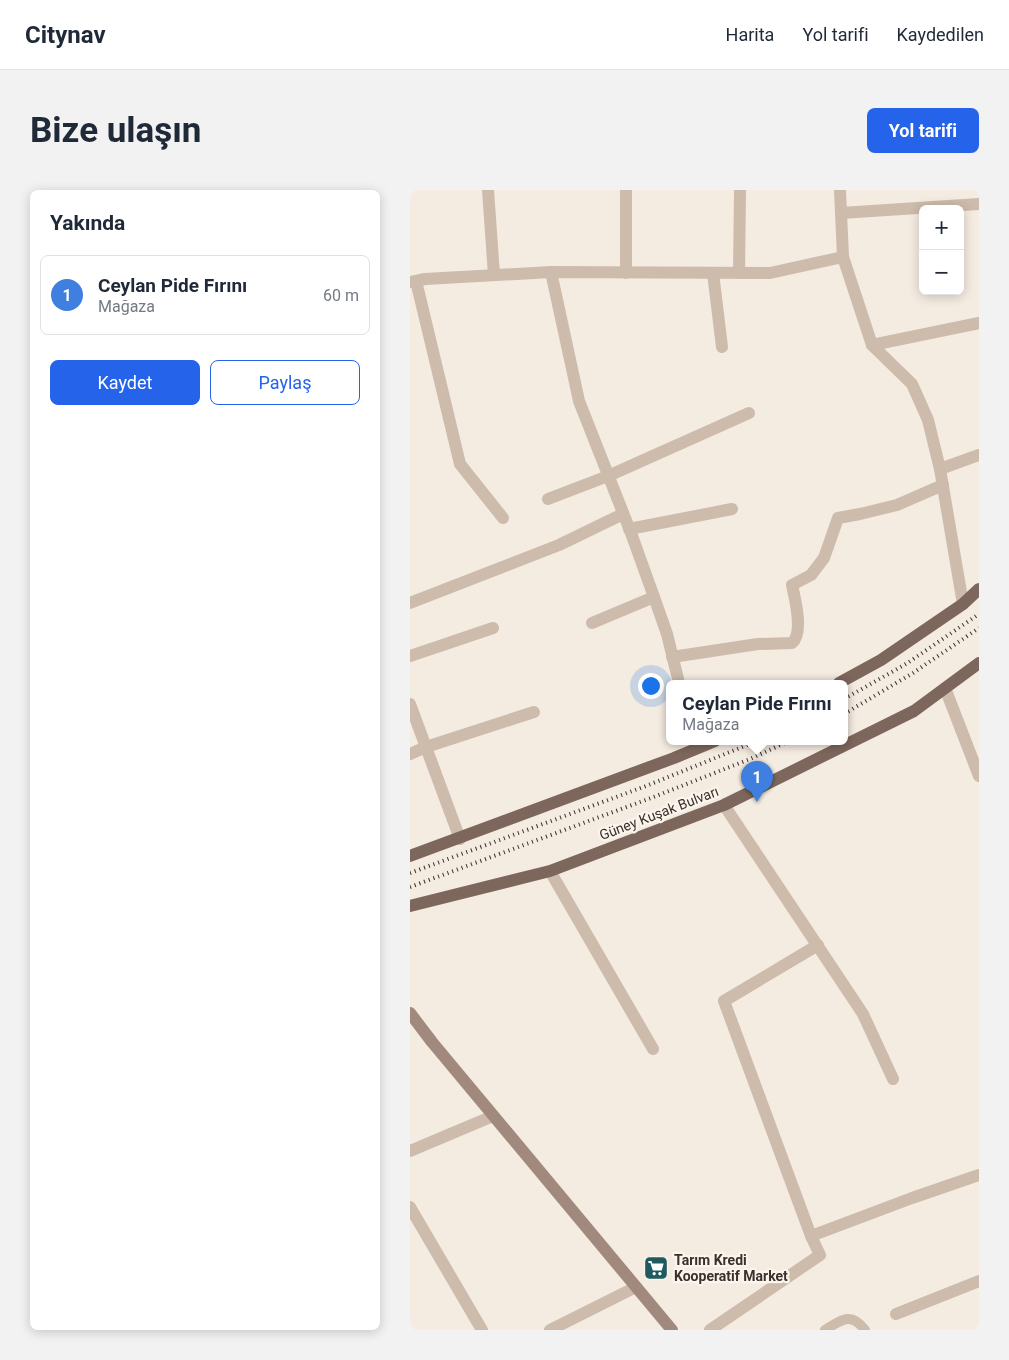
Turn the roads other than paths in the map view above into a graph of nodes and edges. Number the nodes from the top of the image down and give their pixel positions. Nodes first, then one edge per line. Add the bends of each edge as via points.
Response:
1 (488, 190) edge
2 (626, 190) edge
3 (740, 190) edge
4 (840, 190) edge
5 (979, 204) edge
6 (841, 213) junction
7 (843, 257) junction
8 (552, 272) junction
9 (626, 272) junction
10 (713, 273) junction
11 (739, 273) junction
12 (494, 275) junction
13 (413, 282) edge
14 (979, 323) edge
15 (872, 345) junction
16 (722, 347) dead end
17 (749, 413) dead end
18 (979, 455) edge
19 (940, 469) junction
20 (608, 476) junction
21 (943, 485) junction
22 (548, 499) dead end
23 (732, 509) dead end
24 (623, 514) junction
25 (502, 518) dead end
26 (629, 529) junction
27 (979, 589) edge
28 (654, 597) junction
29 (410, 603) edge
30 (963, 604) junction
31 (592, 623) dead end
32 (493, 628) dead end
33 (410, 656) edge
34 (672, 657) junction
35 (979, 663) edge
36 (678, 680) edge
37 (844, 680) edge
38 (945, 688) junction
39 (410, 704) edge
40 (534, 712) dead end
41 (848, 744) edge
42 (694, 745) edge
43 (845, 745) edge
44 (426, 747) junction
45 (410, 754) edge
46 (979, 776) edge
47 (724, 805) junction
48 (460, 839) junction
49 (410, 856) edge
50 (550, 871) junction
51 (410, 906) edge
52 (818, 944) junction
53 (410, 1013) edge
54 (653, 1049) dead end
55 (893, 1079) dead end
56 (493, 1116) junction
57 (410, 1151) edge
58 (979, 1175) edge
59 (410, 1207) edge
60 (811, 1236) junction
61 (979, 1281) edge
62 (636, 1287) junction
63 (896, 1314) dead end
64 (482, 1330) edge
65 (550, 1330) edge
66 (672, 1330) edge
67 (710, 1330) edge
68 (825, 1330) edge
69 (865, 1330) edge

1 - 12 street
2 - 9 street
3 - 11 street
4 - 6 street
5 - 6 street
6 - 7 street
7 - 11 street via 770,273
7 - 15 street
8 - 9 street
8 - 12 street
8 - 20 street via 579,401
9 - 10 street
10 - 11 street
10 - 16 street
12 - 13 street
13 - 25 street via 460,464
14 - 15 street
15 - 19 street via 912,384 928,420
17 - 20 street
18 - 19 street
19 - 21 street
20 - 22 street
20 - 24 street
21 - 30 street
21 - 34 street via 897,505 838,518 824,558 810,575 792,585 798,634 792,643 758,644
23 - 26 street
24 - 26 street
24 - 29 street via 559,545
26 - 28 street
27 - 30 main road
28 - 31 street
28 - 34 street
30 - 37 main road via 881,660
32 - 33 street
34 - 36 street
35 - 38 main road, Güney Kuşak Bulvarı
38 - 41 main road, Güney Kuşak Bulvarı via 914,711
38 - 46 street
39 - 44 street
40 - 44 street
42 - 48 main road
43 - 47 main road, Güney Kuşak Bulvarı
44 - 45 street
44 - 48 street
47 - 50 main road, Güney Kuşak Bulvarı
47 - 52 street
48 - 49 main road
50 - 51 main road, Güney Kuşak Bulvarı
50 - 54 street
52 - 55 street via 863,1014
52 - 60 street via 724,1001
53 - 56 main road
56 - 57 street
56 - 62 main road
58 - 60 street
59 - 64 street
60 - 67 street via 820,1254
61 - 63 street
62 - 65 street
62 - 66 main road
68 - 69 lane via 850,1319 860,1323

